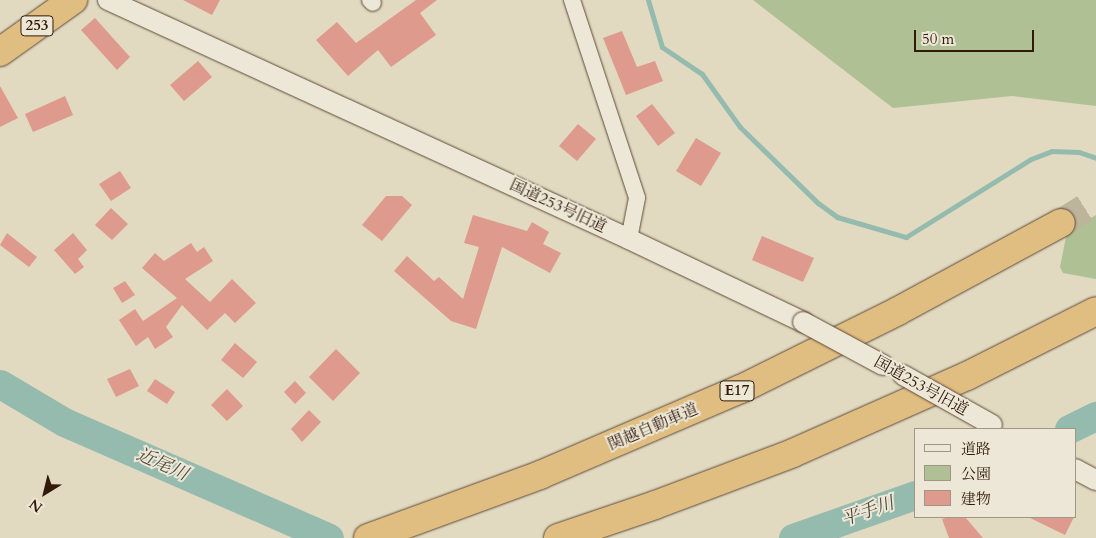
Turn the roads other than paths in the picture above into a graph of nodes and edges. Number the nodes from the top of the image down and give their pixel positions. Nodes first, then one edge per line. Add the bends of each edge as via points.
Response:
1 (73, 0) edge
2 (108, 0) edge
3 (572, 0) edge
4 (0, 52) edge
5 (1060, 223) tunnel mouth
6 (629, 239) junction
7 (1096, 311) edge
8 (996, 427) edge
9 (1076, 470) edge
10 (1096, 480) edge
11 (368, 538) edge
12 (558, 538) edge

1 - 4 highway, 253
2 - 6 street, 国道253号旧道
3 - 6 street via 637,198
5 - 11 highway, 関越自動車道 / E17 via 898,311 742,389 540,475
6 - 8 street, 国道253号旧道, bridge via 803,322
7 - 12 highway via 967,376 802,449
9 - 10 street

